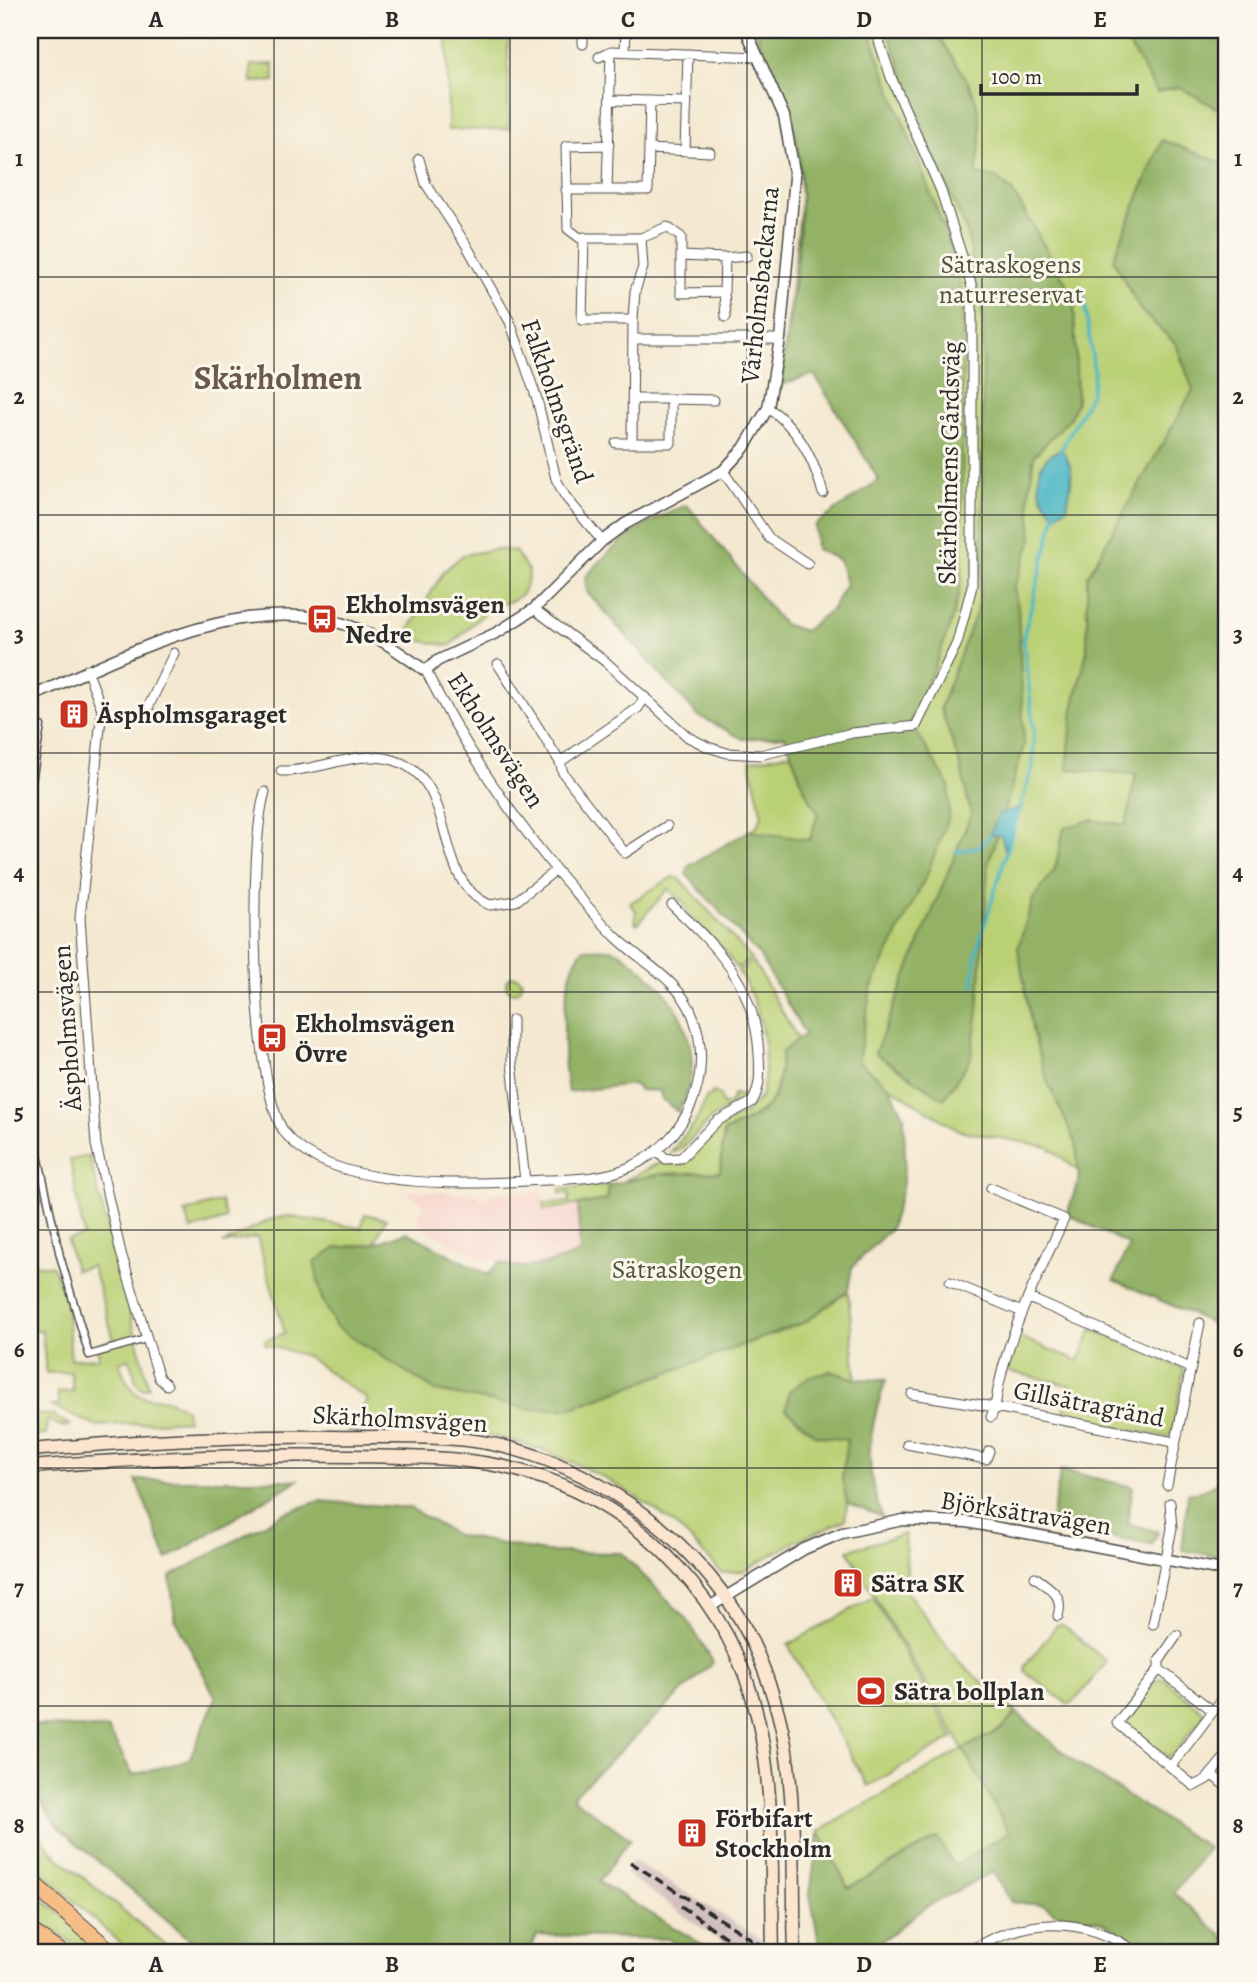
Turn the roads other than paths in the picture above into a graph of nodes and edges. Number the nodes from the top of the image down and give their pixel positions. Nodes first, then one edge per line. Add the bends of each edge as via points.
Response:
1 (583, 30) edge
2 (626, 30) edge
3 (746, 30) edge
4 (879, 30) edge
5 (583, 44) dead end
6 (611, 51) junction
7 (625, 51) junction
8 (688, 54) junction
9 (599, 57) dead end
10 (758, 57) junction
11 (611, 100) junction
12 (650, 101) junction
13 (687, 102) junction
14 (608, 145) junction
15 (649, 149) junction
16 (685, 151) junction
17 (710, 152) dead end
18 (419, 159) dead end
19 (566, 190) junction
20 (607, 190) junction
21 (584, 237) junction
22 (641, 238) junction
23 (681, 256) junction
24 (747, 256) dead end
25 (725, 258) junction
26 (724, 292) junction
27 (726, 317) dead end
28 (633, 320) junction
29 (633, 339) junction
30 (780, 339) junction
31 (633, 399) junction
32 (671, 399) junction
33 (714, 400) dead end
34 (768, 408) junction
35 (615, 443) dead end
36 (632, 443) junction
37 (723, 471) junction
38 (823, 493) dead end
39 (602, 541) junction
40 (808, 564) dead end
41 (534, 609) junction
42 (174, 653) dead end
43 (498, 664) dead end
44 (87, 670) junction
45 (426, 671) junction
46 (30, 697) edge
47 (645, 697) junction
48 (164, 716) dead end
49 (41, 726) dead end
50 (561, 762) junction
51 (281, 771) dead end
52 (265, 792) dead end
53 (30, 793) edge
54 (667, 826) dead end
55 (556, 870) junction
56 (672, 905) dead end
57 (512, 1020) dead end
58 (30, 1075) edge
59 (658, 1151) junction
60 (524, 1181) junction
61 (991, 1188) dead end
62 (950, 1282) dead end
63 (1029, 1298) junction
64 (1022, 1312) junction
65 (1200, 1323) dead end
66 (146, 1339) junction
67 (1190, 1368) junction
68 (167, 1385) dead end
69 (912, 1394) dead end
70 (993, 1412) junction
71 (1174, 1443) junction
72 (907, 1444) dead end
73 (30, 1450) edge
74 (989, 1451) dead end
75 (30, 1467) edge
76 (1167, 1485) dead end
77 (1170, 1503) dead end
78 (1168, 1559) junction
79 (1227, 1571) edge
80 (1035, 1577) dead end
81 (726, 1597) junction
82 (711, 1606) junction
83 (1058, 1616) dead end
84 (1153, 1624) dead end
85 (1178, 1635) dead end
86 (1159, 1669) junction
87 (1227, 1693) edge
88 (1213, 1711) junction
89 (1227, 1755) edge
90 (1171, 1766) junction
91 (1212, 1775) junction
92 (1227, 1787) edge
93 (30, 1881) edge
94 (30, 1931) edge
95 (62, 1953) edge
96 (113, 1953) edge
97 (773, 1953) edge
98 (795, 1953) edge
99 (966, 1953) edge
100 (1137, 1953) edge

1 - 5 street
2 - 7 street
3 - 10 street, Vårholmsbackarna
4 - 47 street, Skärholmens Gårdsväg via 891,77 941,191 972,287 972,586 957,643 916,726 852,733 776,753 743,755 708,747 688,737
6 - 7 street
6 - 9 street
6 - 11 street
7 - 8 street
8 - 10 street
8 - 13 street
10 - 30 street, Vårholmsbackarna via 784,116 794,157 795,199
11 - 12 street
11 - 14 street
12 - 13 street
12 - 15 street
13 - 16 street
14 - 19 street via 566,146
14 - 20 street
15 - 16 street
15 - 20 street via 648,190
16 - 17 street
18 - 39 street, Falkholmsgränd via 426,184 510,322 537,400 556,478
19 - 20 street
19 - 21 street via 568,229
21 - 22 street
21 - 28 street via 582,320
22 - 23 street via 661,229 676,230 681,237
22 - 28 street via 643,267
23 - 25 street
23 - 26 street via 681,293
24 - 25 street
25 - 26 street
26 - 27 street
28 - 29 street
29 - 30 street
29 - 31 street
30 - 34 street, Vårholmsbackarna
31 - 32 street
31 - 36 street
32 - 33 street
32 - 36 street via 671,443
34 - 37 street, Vårholmsbackarna via 744,448
34 - 38 street via 792,428 817,471
35 - 36 street
37 - 39 street, Vårholmsbackarna
37 - 40 street via 769,538
39 - 41 street, Vårholmsbackarna
41 - 45 street, Vårholmsbackarna
41 - 47 street
42 - 48 street via 145,714
43 - 50 street
44 - 45 street, Ekholmsvägen via 177,634 289,616 357,628
44 - 46 street, Ekholmsvägen
44 - 66 street, Äspholmsvägen via 102,709 80,918 95,1131 121,1252
45 - 55 street, Ekholmsvägen via 475,754
47 - 50 street via 638,708
49 - 53 street
50 - 54 street via 563,773 625,853
51 - 55 street via 358,759 393,759 408,767 429,784 466,889 490,905 516,901
52 - 60 street, Ekholmsvägen via 260,809 256,900 259,1020 270,1100 286,1135 312,1156 337,1166 399,1180 460,1185
55 - 59 street, Ekholmsvägen via 617,938 668,980 692,1014 700,1040 698,1085 679,1128
56 - 59 street via 711,941 742,985 758,1031 760,1070 752,1102 717,1121 681,1158 666,1159
57 - 60 street
58 - 66 street, Äspholmsvägen via 37,1155 89,1354
59 - 60 street, Ekholmsvägen via 604,1175
61 - 63 street, Gillsätragränd via 1065,1219
62 - 64 street
63 - 64 street, Gillsätragränd
63 - 67 street
64 - 70 street, Gillsätragränd via 1000,1370
65 - 67 street, Gillsätragränd
66 - 68 street, Äspholmsvägen via 159,1378
67 - 71 street, Gillsätragränd
69 - 70 street, Gillsätragränd
70 - 71 street, Gillsätragränd
71 - 76 street, Gillsätragränd
72 - 74 street via 986,1459
73 - 81 main road, Skärholmsvägen via 254,1435 467,1440 507,1448 564,1468 656,1523 687,1550
75 - 82 main road, Skärholmsvägen via 259,1455 378,1456 504,1467 554,1481 629,1523 674,1562
77 - 78 street
78 - 79 street, Björksätravägen
78 - 81 street, Björksätravägen via 967,1522 903,1520 842,1533 804,1549
78 - 84 street
80 - 83 street via 1058,1594
81 - 82 street, Björksätravägen
81 - 98 main road, Skärholmsvägen via 755,1651 779,1715 789,1784
82 - 97 main road, Skärholmsvägen via 738,1658 758,1718 767,1785
85 - 86 street via 1159,1661
86 - 88 street
86 - 90 street via 1117,1723
87 - 88 street
88 - 90 street
89 - 91 street
90 - 91 street via 1194,1786
91 - 92 street
93 - 96 highway
94 - 95 highway
99 - 100 street via 1005,1932 1040,1924 1099,1932

